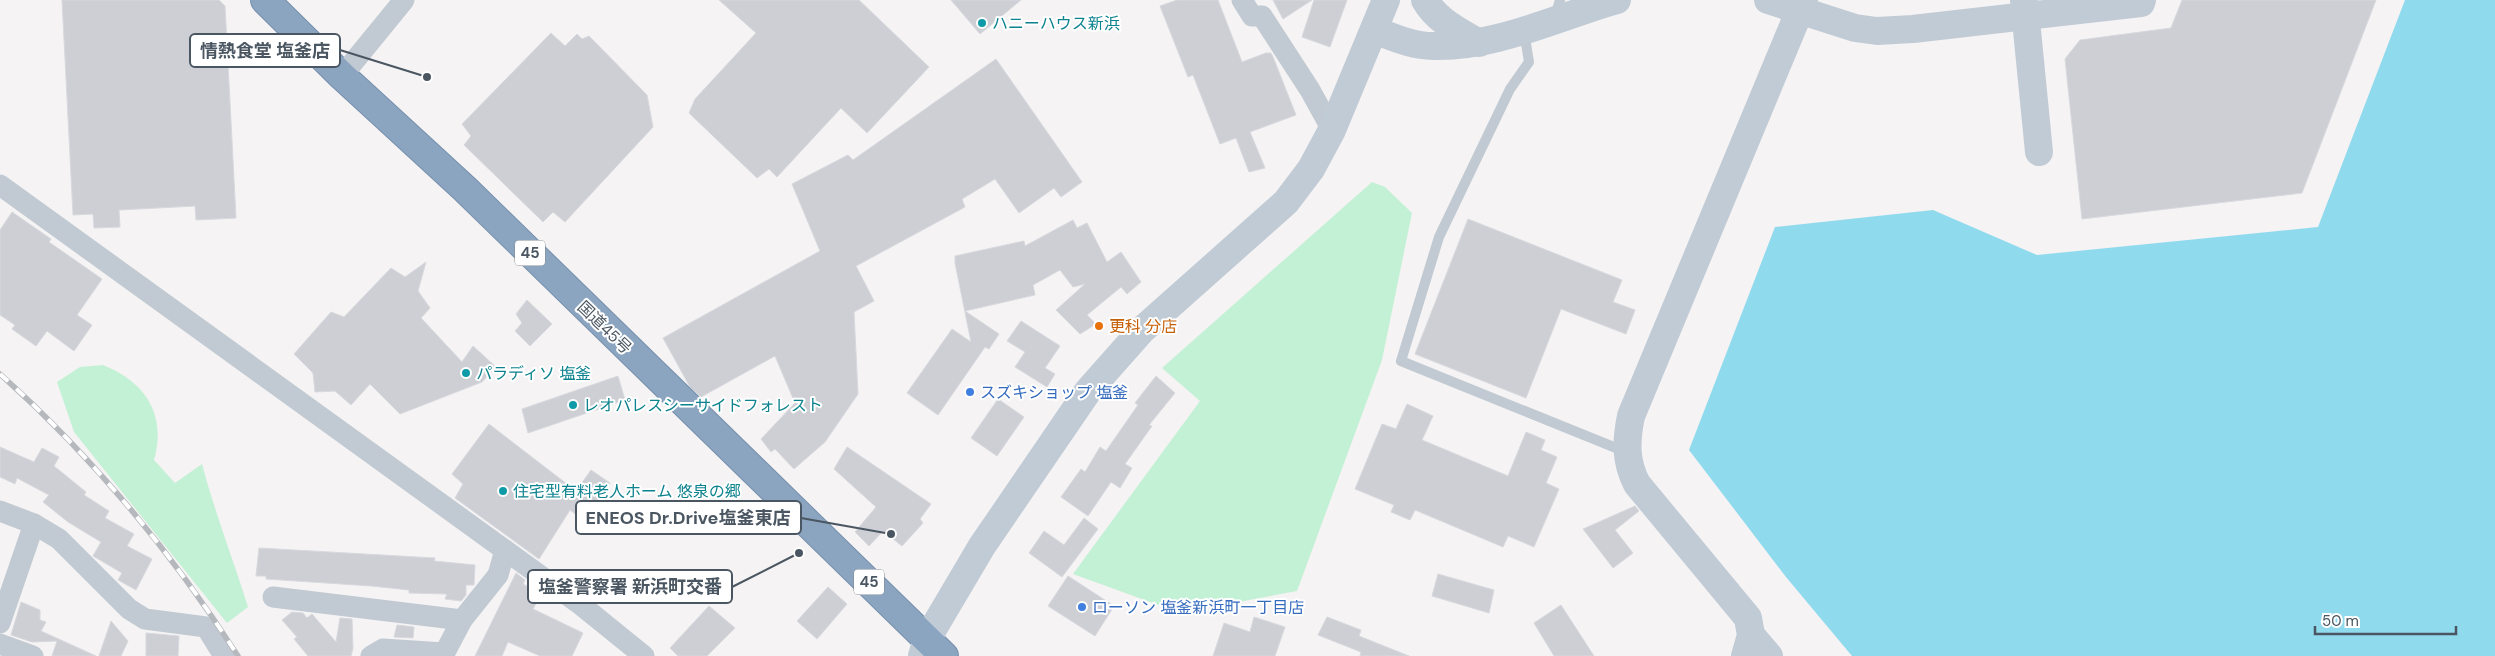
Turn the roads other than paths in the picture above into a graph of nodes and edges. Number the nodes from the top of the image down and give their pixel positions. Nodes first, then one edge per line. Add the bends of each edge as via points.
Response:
1 (264, 0) edge
2 (404, 0) edge
3 (1242, 0) edge
4 (1386, 0) edge
5 (1425, 0) edge
6 (1617, 0) edge
7 (1768, 0) edge
8 (2142, 0) edge
9 (1802, 5) edge
10 (2025, 8) edge
11 (1557, 10) edge
12 (1374, 30) junction
13 (1524, 30) junction
14 (1480, 43) junction
15 (342, 76) junction
16 (1332, 130) junction
17 (2039, 152) dead end
18 (0, 185) edge
19 (1626, 452) junction
20 (0, 511) edge
21 (34, 524) junction
22 (505, 550) junction
23 (274, 598) dead end
24 (462, 620) junction
25 (0, 623) edge
26 (0, 644) edge
27 (1748, 646) edge
28 (931, 650) edge
29 (444, 655) edge
30 (33, 656) edge
31 (224, 656) edge
32 (371, 656) edge
33 (644, 656) edge
34 (1769, 656) edge

1 - 15 highway, 国道45号 / 45
2 - 15 street
3 - 16 street via 1252,16 1262,16
4 - 12 street
5 - 14 street via 1447,25
6 - 11 street
7 - 9 street
8 - 10 street via 2141,3
9 - 10 street via 1855,28 1878,31 1912,30
9 - 19 street via 1631,416
10 - 17 street
11 - 13 street
12 - 14 street via 1400,40 1431,46
12 - 16 street
13 - 14 street
13 - 19 lane via 1528,62 1510,89 1439,237 1401,361
15 - 28 highway, 国道45号 / 45 via 465,189
16 - 28 street via 1311,169 1286,202 1142,330 1088,391 982,546
18 - 22 street
19 - 27 street via 1629,470 1637,484 1744,611 1748,618
20 - 21 street
21 - 25 street
21 - 31 street via 59,539 130,609 145,619 206,627
22 - 24 street via 498,575
22 - 33 street
23 - 24 street
24 - 29 street
26 - 30 street
27 - 34 street
29 - 32 street via 383,649

